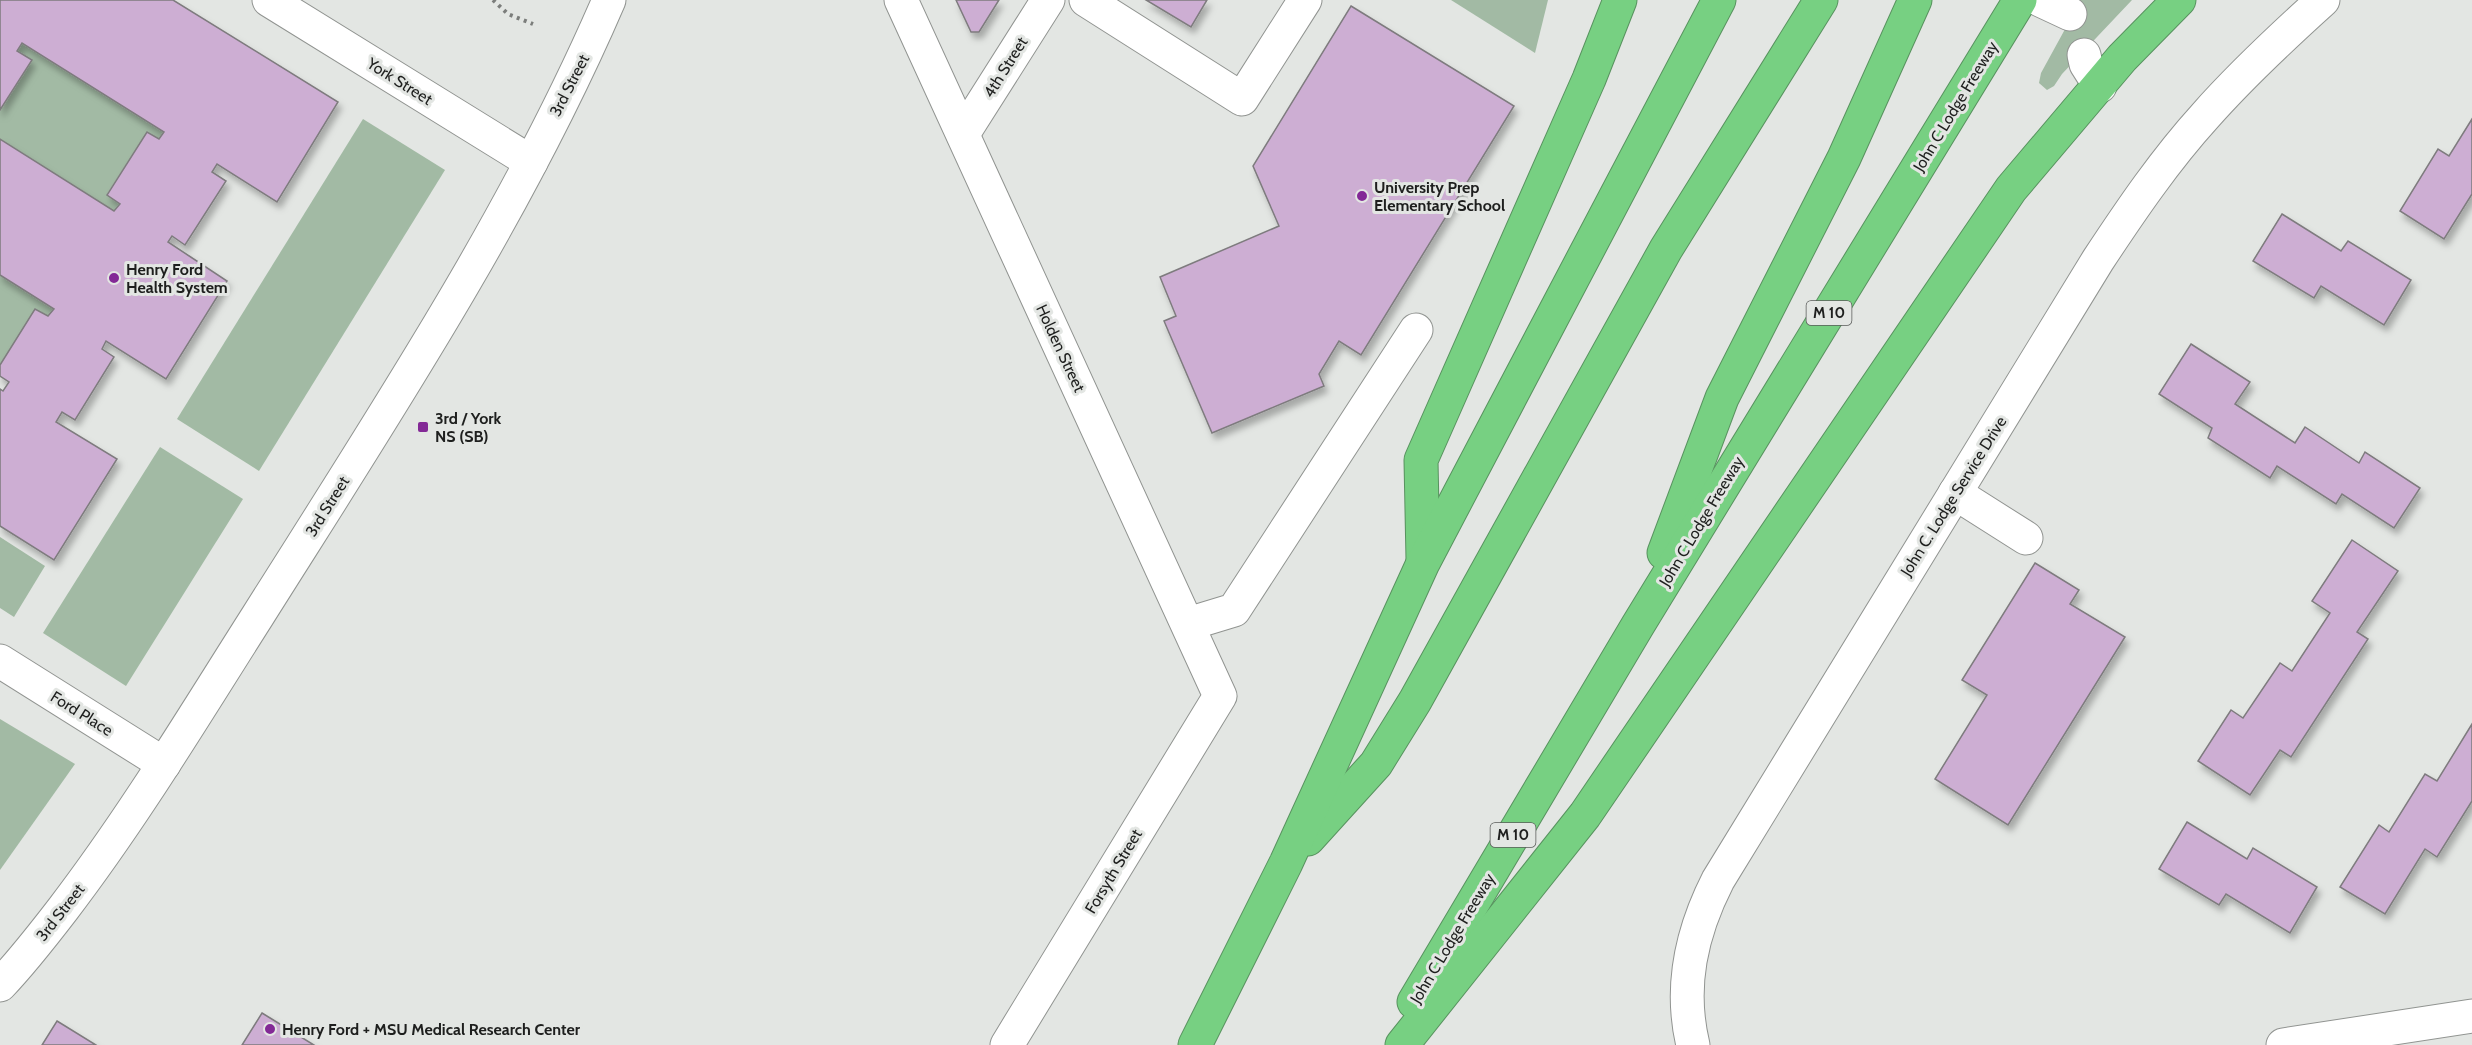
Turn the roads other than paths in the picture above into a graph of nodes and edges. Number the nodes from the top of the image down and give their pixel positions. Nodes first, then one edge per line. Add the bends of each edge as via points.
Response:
1 (269, 0) edge
2 (609, 0) edge
3 (901, 0) edge
4 (1048, 0) edge
5 (1086, 0) edge
6 (1305, 0) edge
7 (1620, 0) edge
8 (1719, 0) edge
9 (1821, 0) edge
10 (1915, 0) edge
11 (2020, 0) edge
12 (2040, 0) edge
13 (2180, 0) edge
14 (2323, 0) edge
15 (2070, 14) dead end
16 (2084, 56) dead end
17 (2100, 86) junction
18 (963, 134) junction
19 (531, 162) junction
20 (1416, 330) dead end
21 (1955, 493) junction
22 (2026, 538) dead end
23 (1423, 563) junction
24 (1188, 624) junction
25 (1638, 625) junction
26 (0, 662) edge
27 (1220, 696) joint
28 (164, 764) junction
29 (1286, 863) junction
30 (0, 985) edge
31 (2472, 1016) edge
32 (2298, 1044) edge
33 (1007, 1045) edge
34 (1195, 1045) edge
35 (1389, 1045) edge
36 (1402, 1045) edge
37 (1693, 1045) edge

1 - 19 street, York Street
2 - 19 street, 3rd Street
3 - 18 street, Holden Street
4 - 18 street, 4th Street
5 - 6 street via 1242,99
7 - 23 highway via 1589,79 1420,460
8 - 23 highway
9 - 29 highway via 1666,249 1376,764
10 - 25 highway via 1844,158 1722,398
11 - 25 highway, John C Lodge Freeway / M 10
12 - 15 street
13 - 17 highway
14 - 21 street, John C. Lodge Service Drive via 2265,52 2204,117 2148,186
16 - 17 street
17 - 36 highway via 2011,189 1585,815
18 - 24 street, Holden Street
19 - 28 street, 3rd Street via 410,374
20 - 24 street via 1234,610
21 - 22 street
21 - 37 street, John C. Lodge Service Drive via 1703,909 1687,970 1688,1023
23 - 29 highway
24 - 27 street, Holden Street
25 - 35 highway, John C Lodge Freeway / M 10
26 - 28 street, Ford Place
27 - 33 street, Forsyth Street
28 - 30 street, 3rd Street via 102,857
29 - 34 highway
31 - 32 street

